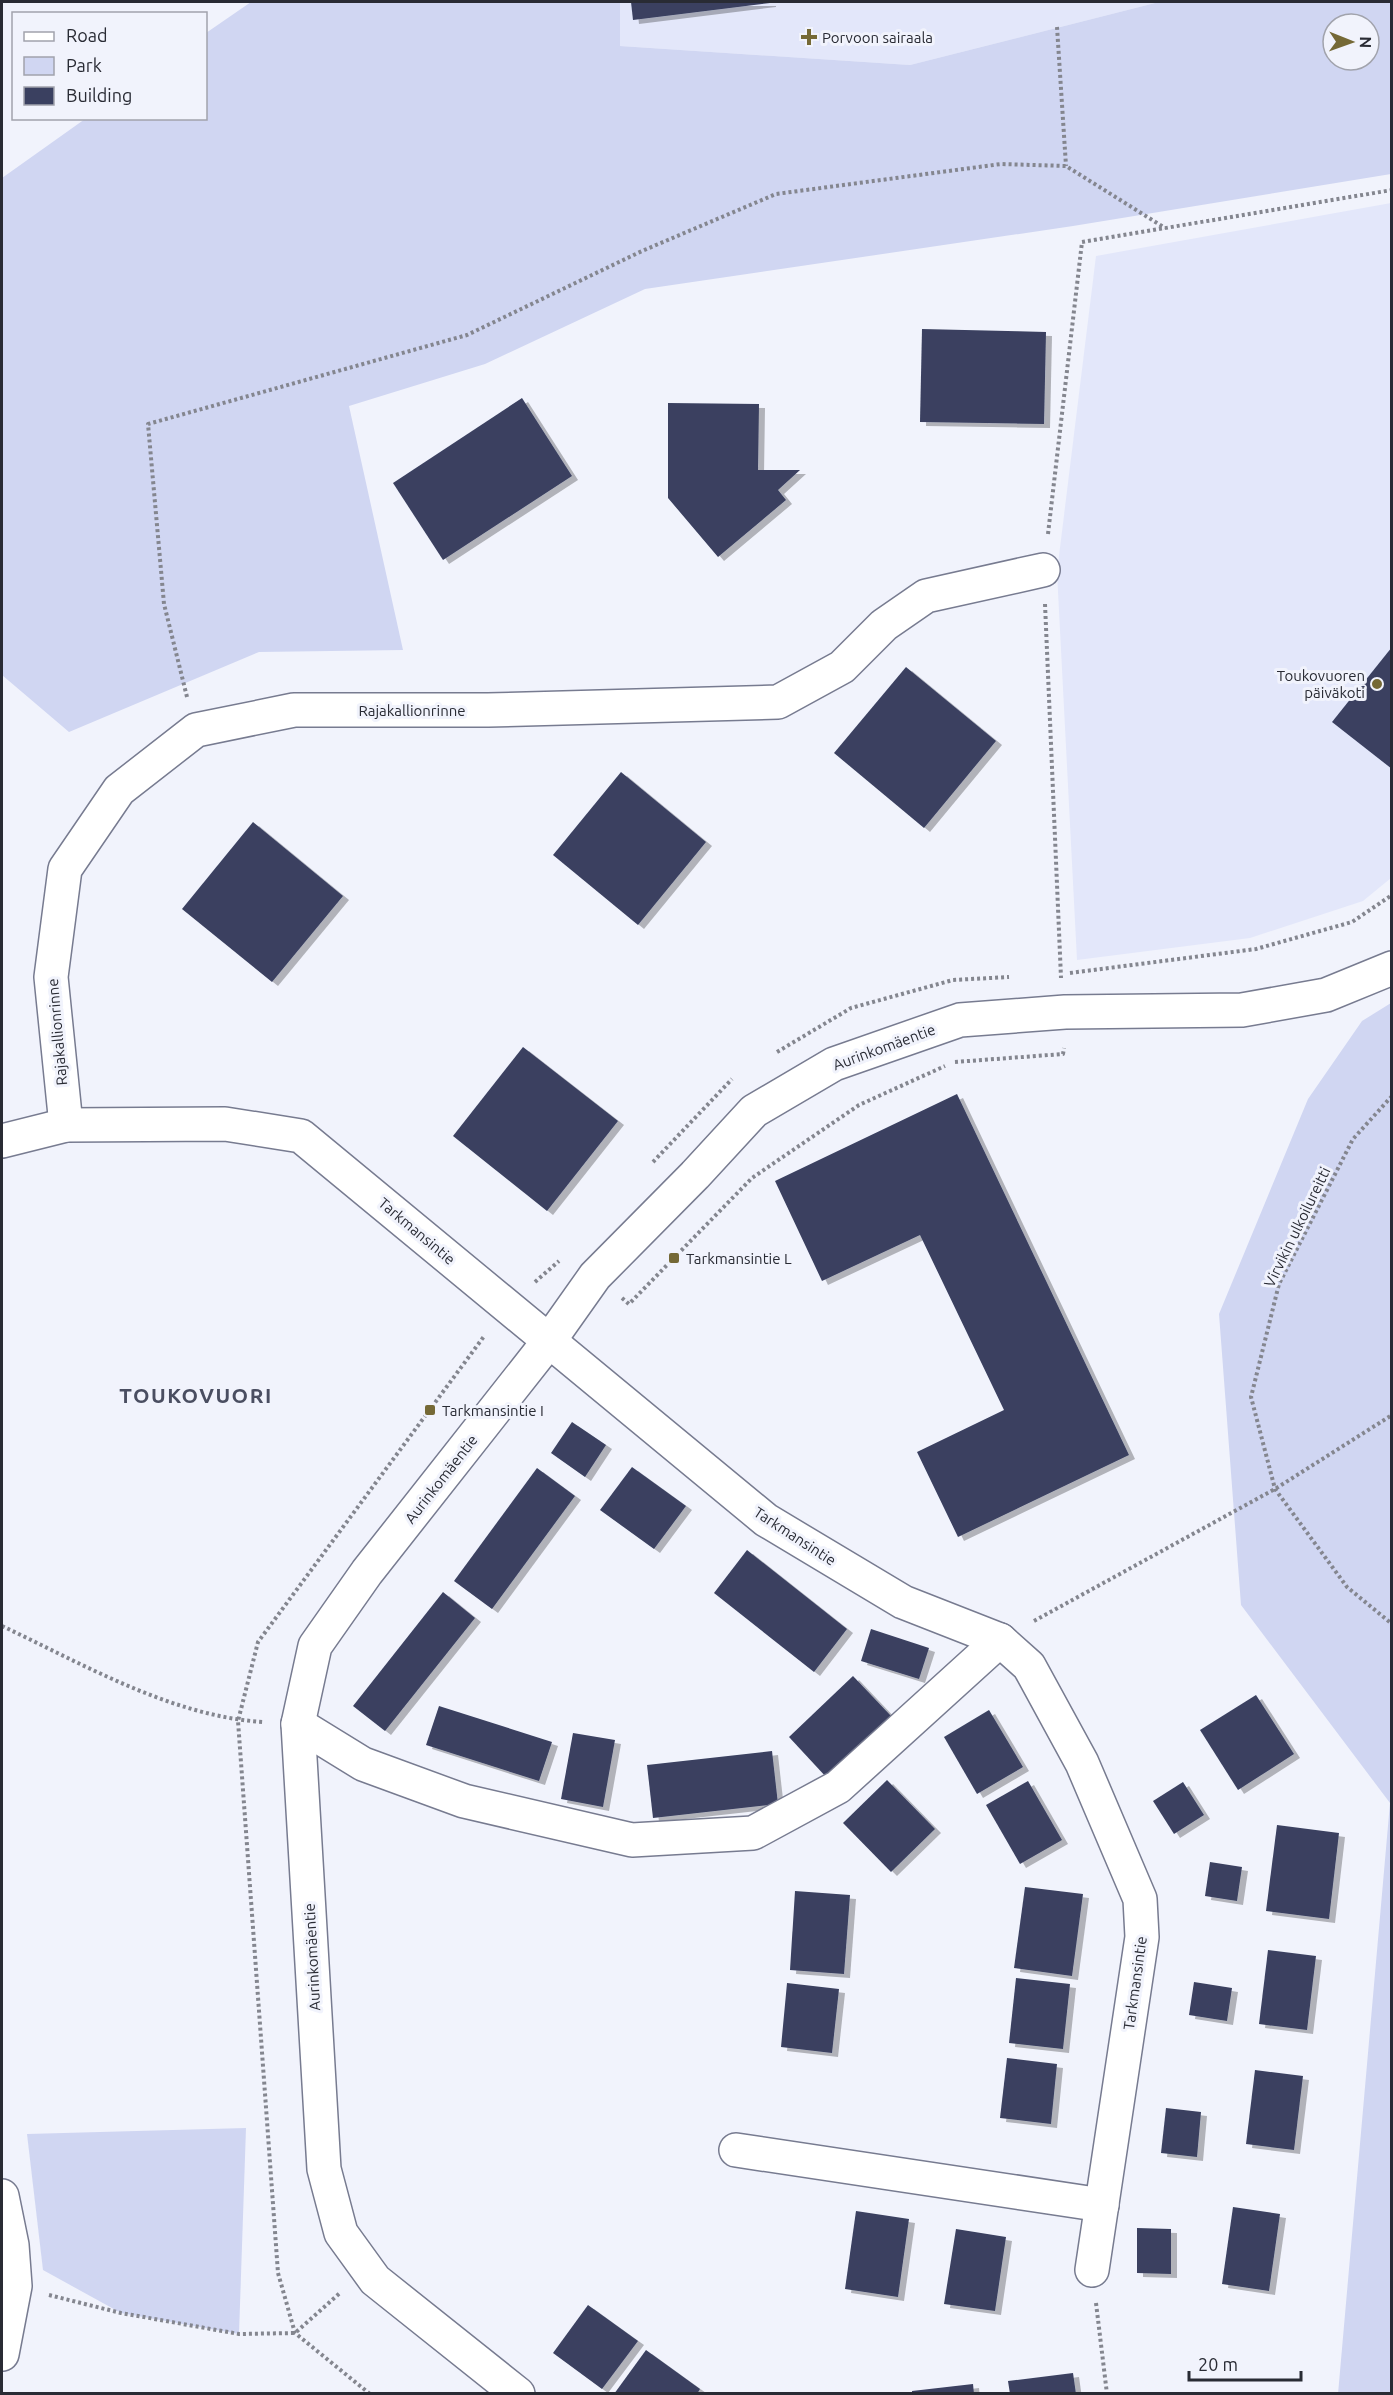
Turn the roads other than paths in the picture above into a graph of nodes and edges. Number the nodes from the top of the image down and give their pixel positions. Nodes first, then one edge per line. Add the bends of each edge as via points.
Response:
1 (1043, 570) road end
2 (1392, 968) edge
3 (66, 1125) junction
4 (2, 1141) edge
5 (549, 1341) junction
6 (999, 1640) junction
7 (298, 1724) junction
8 (736, 2150) dead end
9 (2, 2196) edge
10 (1102, 2205) junction
11 (1092, 2270) road end
12 (2, 2354) edge
13 (518, 2394) edge

1 - 3 street, Rajakallionrinne via 926,596 884,625 842,667 778,702 488,710 294,710 196,730 119,790 65,869 51,977
2 - 5 street, Aurinkomäentie via 1326,995 1242,1010 1065,1012 960,1020 834,1064 754,1111 595,1276
3 - 4 street, Tarkmansintie
3 - 5 street, Tarkmansintie via 225,1124 301,1137
5 - 6 street, Tarkmansintie via 766,1520 903,1602
5 - 7 street, Aurinkomäentie via 367,1572 315,1646
6 - 7 street via 838,1787 753,1833 632,1840 464,1801 363,1764
6 - 10 street, Tarkmansintie via 1029,1666 1082,1763 1140,1899 1142,1937
7 - 13 street, Aurinkomäentie via 324,2169 341,2233 375,2280
8 - 10 street
9 - 12 street via 12,2244 15,2286
10 - 11 street, Tarkmansintie

